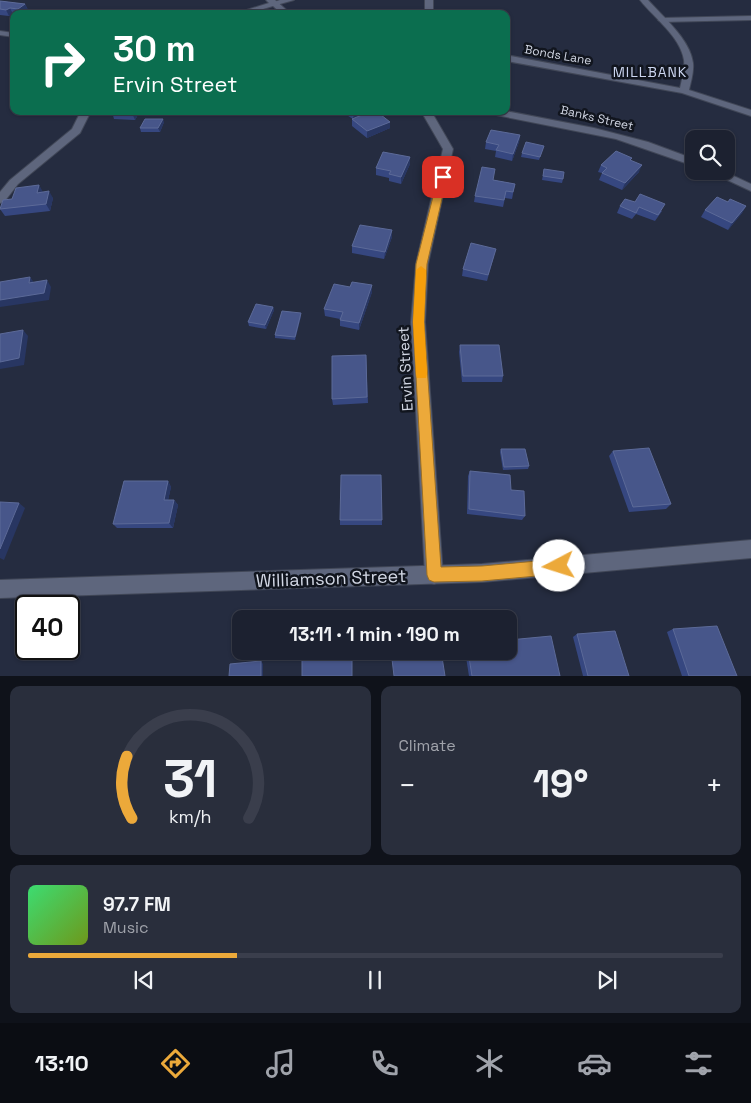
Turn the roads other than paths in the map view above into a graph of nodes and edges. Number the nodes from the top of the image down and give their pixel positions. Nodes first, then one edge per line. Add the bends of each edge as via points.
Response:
1 (290, 0) edge
2 (644, 0) edge
3 (272, 2) edge
4 (249, 10) edge
5 (282, 10) edge
6 (751, 18) edge
7 (661, 20) junction
8 (510, 59) edge
9 (684, 91) junction
10 (751, 113) edge
11 (84, 115) edge
12 (428, 115) edge
13 (510, 115) edge
14 (685, 159) edge
15 (733, 180) edge
16 (751, 188) edge
17 (0, 199) edge
18 (751, 549) edge
19 (434, 575) junction
20 (0, 589) edge

1 - 3 street
2 - 7 street
3 - 4 street
3 - 5 street
6 - 7 lane
7 - 9 street via 688,57
8 - 9 street, Bonds Lane
9 - 10 street, Bonds Lane
11 - 17 street via 76,131 14,182
12 - 19 street, Ervin Street via 448,149 422,264 418,322
13 - 14 street, Banks Street via 619,136
15 - 16 street
18 - 19 street, Williamson Street
19 - 20 street, Williamson Street

